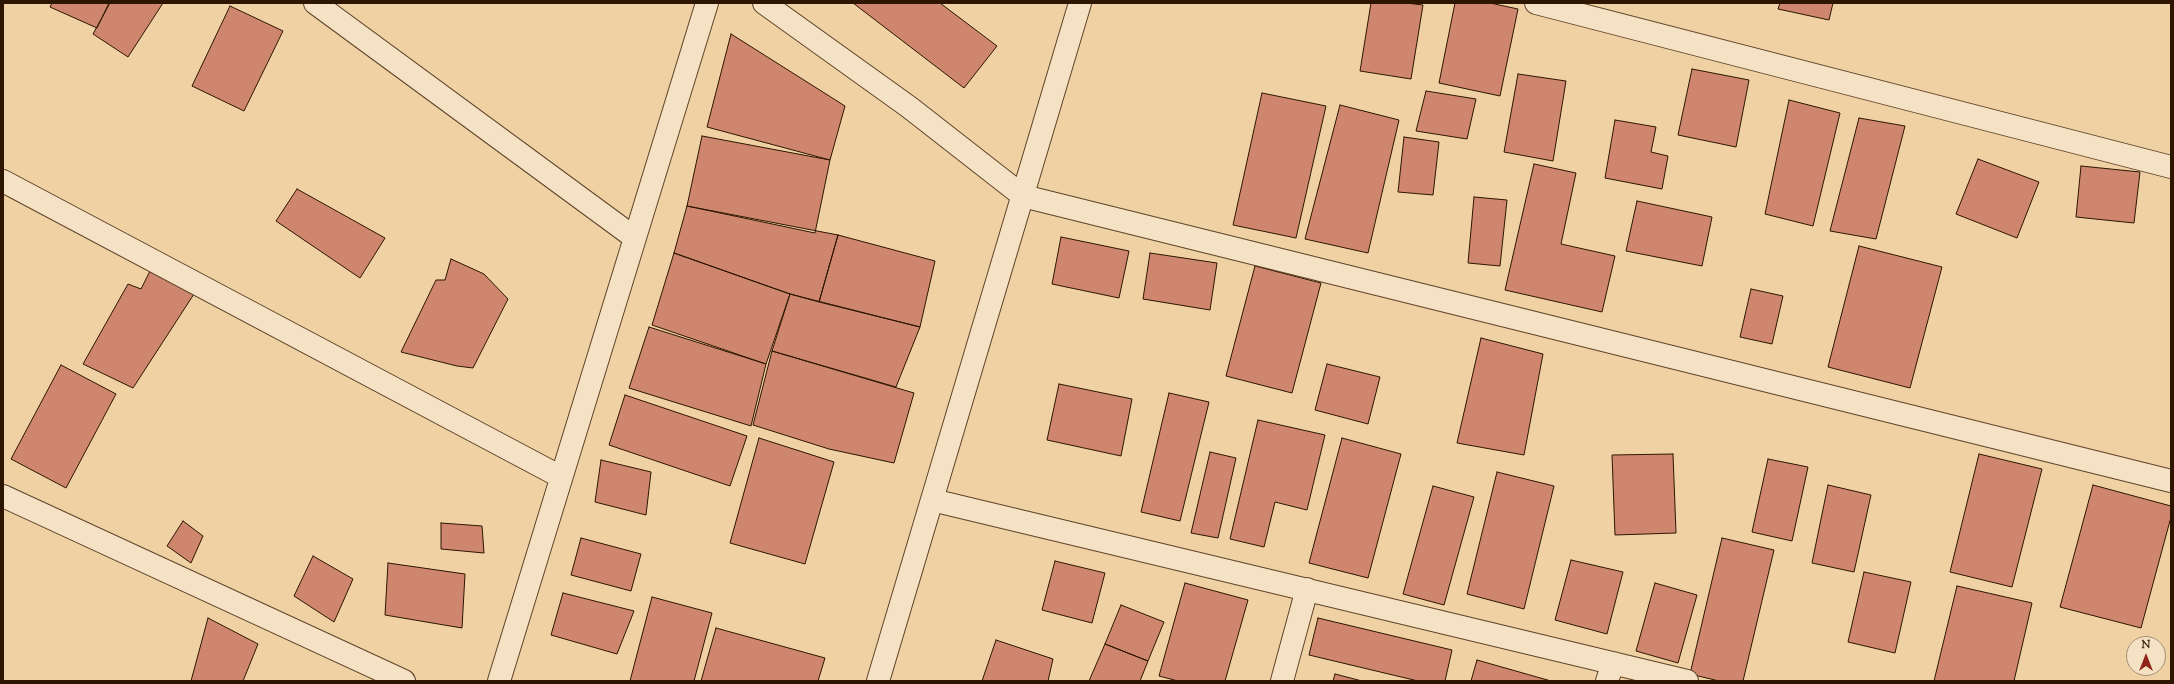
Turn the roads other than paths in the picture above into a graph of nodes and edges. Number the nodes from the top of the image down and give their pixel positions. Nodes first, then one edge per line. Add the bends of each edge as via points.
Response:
1 (315, 3) edge
2 (707, 3) edge
3 (764, 3) edge
4 (1080, 3) edge
5 (1536, 3) edge
6 (2171, 167) edge
7 (3, 181) edge
8 (1023, 196) junction
9 (635, 238) junction
10 (562, 477) junction
11 (2171, 481) edge
12 (3, 496) edge
13 (932, 500) junction
14 (1307, 589) junction
15 (1610, 672) edge
16 (404, 681) edge
17 (500, 681) edge
18 (878, 681) edge
19 (1282, 681) edge
20 (1687, 681) edge

1 - 9 street
2 - 9 street
3 - 8 street via 909,107
4 - 8 street
5 - 6 street
7 - 10 street
8 - 11 street
8 - 13 street
9 - 10 street
10 - 17 street
12 - 16 street
13 - 14 street
13 - 18 street
14 - 15 street
14 - 19 street
15 - 20 street

